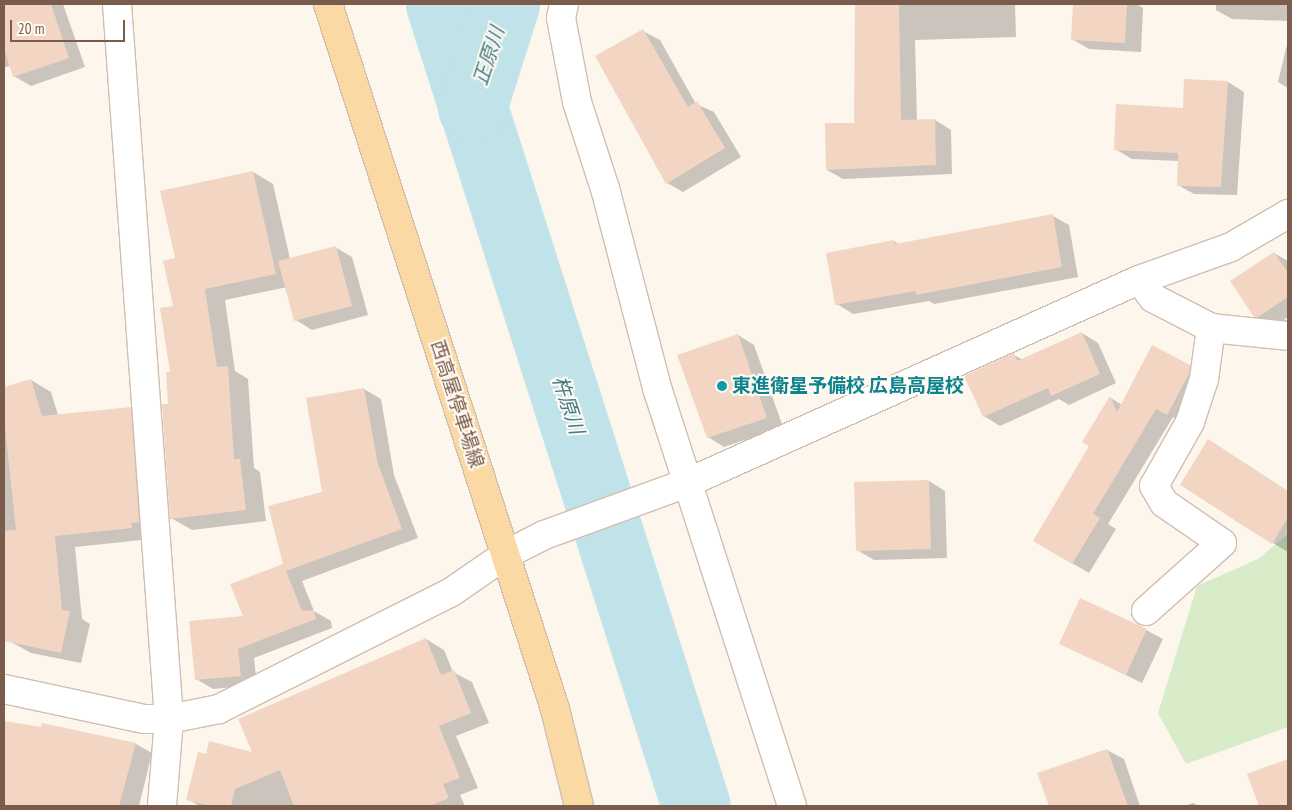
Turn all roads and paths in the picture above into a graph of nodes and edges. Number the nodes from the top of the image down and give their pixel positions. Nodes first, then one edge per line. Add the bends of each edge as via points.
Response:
1 (117, 4) edge
2 (328, 4) edge
3 (564, 4) edge
4 (1288, 214) edge
5 (1139, 280) junction
6 (1211, 328) junction
7 (1288, 336) edge
8 (678, 486) junction
9 (505, 555) junction
10 (1146, 611) dead end
11 (4, 689) edge
12 (169, 719) junction
13 (162, 806) edge
14 (579, 806) edge
15 (792, 806) edge

1 - 12 street
2 - 9 main road, 西高屋停車場線
3 - 8 street via 561,18 577,102 606,192 658,391
4 - 5 street via 1231,247
5 - 6 street via 1153,298
5 - 8 street
6 - 7 street
6 - 10 street via 1204,380 1190,422 1154,486 1164,503 1222,544
8 - 9 street
8 - 15 street
9 - 12 street via 450,593 219,709
9 - 14 main road, 西高屋停車場線 via 555,709
11 - 12 street via 144,719
12 - 13 street

